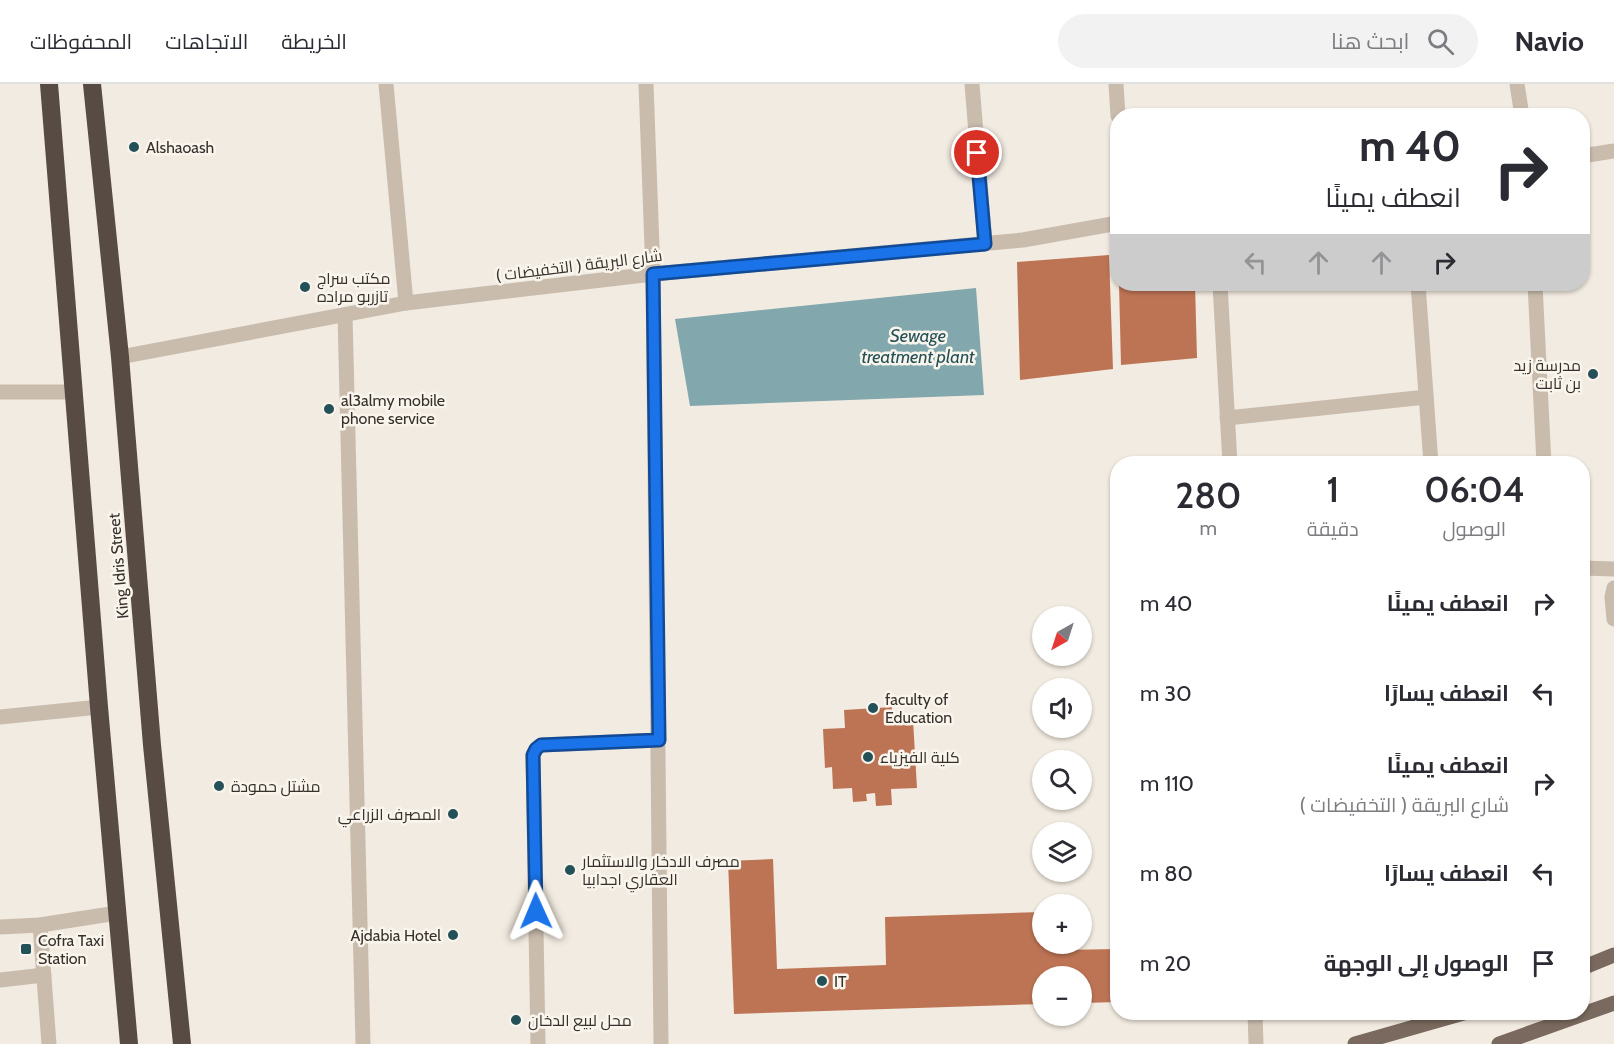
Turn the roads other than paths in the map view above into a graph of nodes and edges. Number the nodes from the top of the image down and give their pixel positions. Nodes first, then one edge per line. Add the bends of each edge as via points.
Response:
1 (49, 84) edge
2 (92, 84) edge
3 (386, 84) edge
4 (646, 84) edge
5 (972, 84) edge
6 (1116, 84) edge
7 (1517, 84) edge
8 (1118, 108) edge
9 (1521, 108) edge
10 (1614, 150) edge
11 (1590, 154) edge
12 (1110, 224) edge
13 (985, 244) junction
14 (653, 274) junction
15 (1220, 291) edge
16 (1418, 291) edge
17 (1535, 291) edge
18 (406, 303) junction
19 (345, 315) junction
20 (120, 357) junction
21 (74, 392) junction
22 (0, 393) edge
23 (1426, 396) junction
24 (1227, 417) junction
25 (1229, 456) edge
26 (1430, 456) edge
27 (1544, 456) edge
28 (1590, 568) edge
29 (1614, 570) edge
30 (1614, 588) edge
31 (1614, 619) edge
32 (99, 706) junction
33 (0, 717) edge
34 (659, 740) junction
35 (117, 913) junction
36 (40, 925) junction
37 (0, 927) edge
38 (1614, 955) edge
39 (1590, 965) edge
40 (44, 975) junction
41 (0, 980) edge
42 (1614, 1003) edge
43 (1590, 1014) edge
44 (1255, 1020) edge
45 (1439, 1020) edge
46 (1576, 1020) edge
47 (1535, 1038) edge
48 (49, 1044) edge
49 (129, 1044) edge
50 (182, 1044) edge
51 (363, 1044) edge
52 (538, 1044) edge
53 (661, 1044) edge
54 (1256, 1044) edge
55 (1355, 1044) edge
56 (1499, 1044) edge

1 - 21 highway, King Idris Street
2 - 20 highway, King Idris Street
3 - 18 street
4 - 14 street
5 - 13 street
6 - 8 street
7 - 9 street
10 - 11 street
12 - 13 street, شارع البريقة ( التخفيضات )
13 - 14 street, شارع البريقة ( التخفيضات )
14 - 18 street, شارع البريقة ( التخفيضات )
14 - 34 street
15 - 24 street
16 - 23 street
17 - 27 street
18 - 19 street, شارع البريقة ( التخفيضات )
19 - 20 street, شارع البريقة ( التخفيضات )
19 - 51 street
20 - 50 highway, King Idris Street via 152,745
21 - 22 street
21 - 32 highway, King Idris Street
23 - 24 street
23 - 26 street
24 - 25 street
28 - 29 street
30 - 31 street
32 - 33 street
32 - 35 highway, King Idris Street
34 - 52 street via 541,745 533,755
34 - 53 street
35 - 36 street
35 - 49 highway, King Idris Street
36 - 37 street
36 - 40 street
38 - 39 main road
40 - 41 street
40 - 48 street
42 - 43 main road
44 - 54 street
45 - 55 main road
46 - 47 main road
47 - 56 main road

